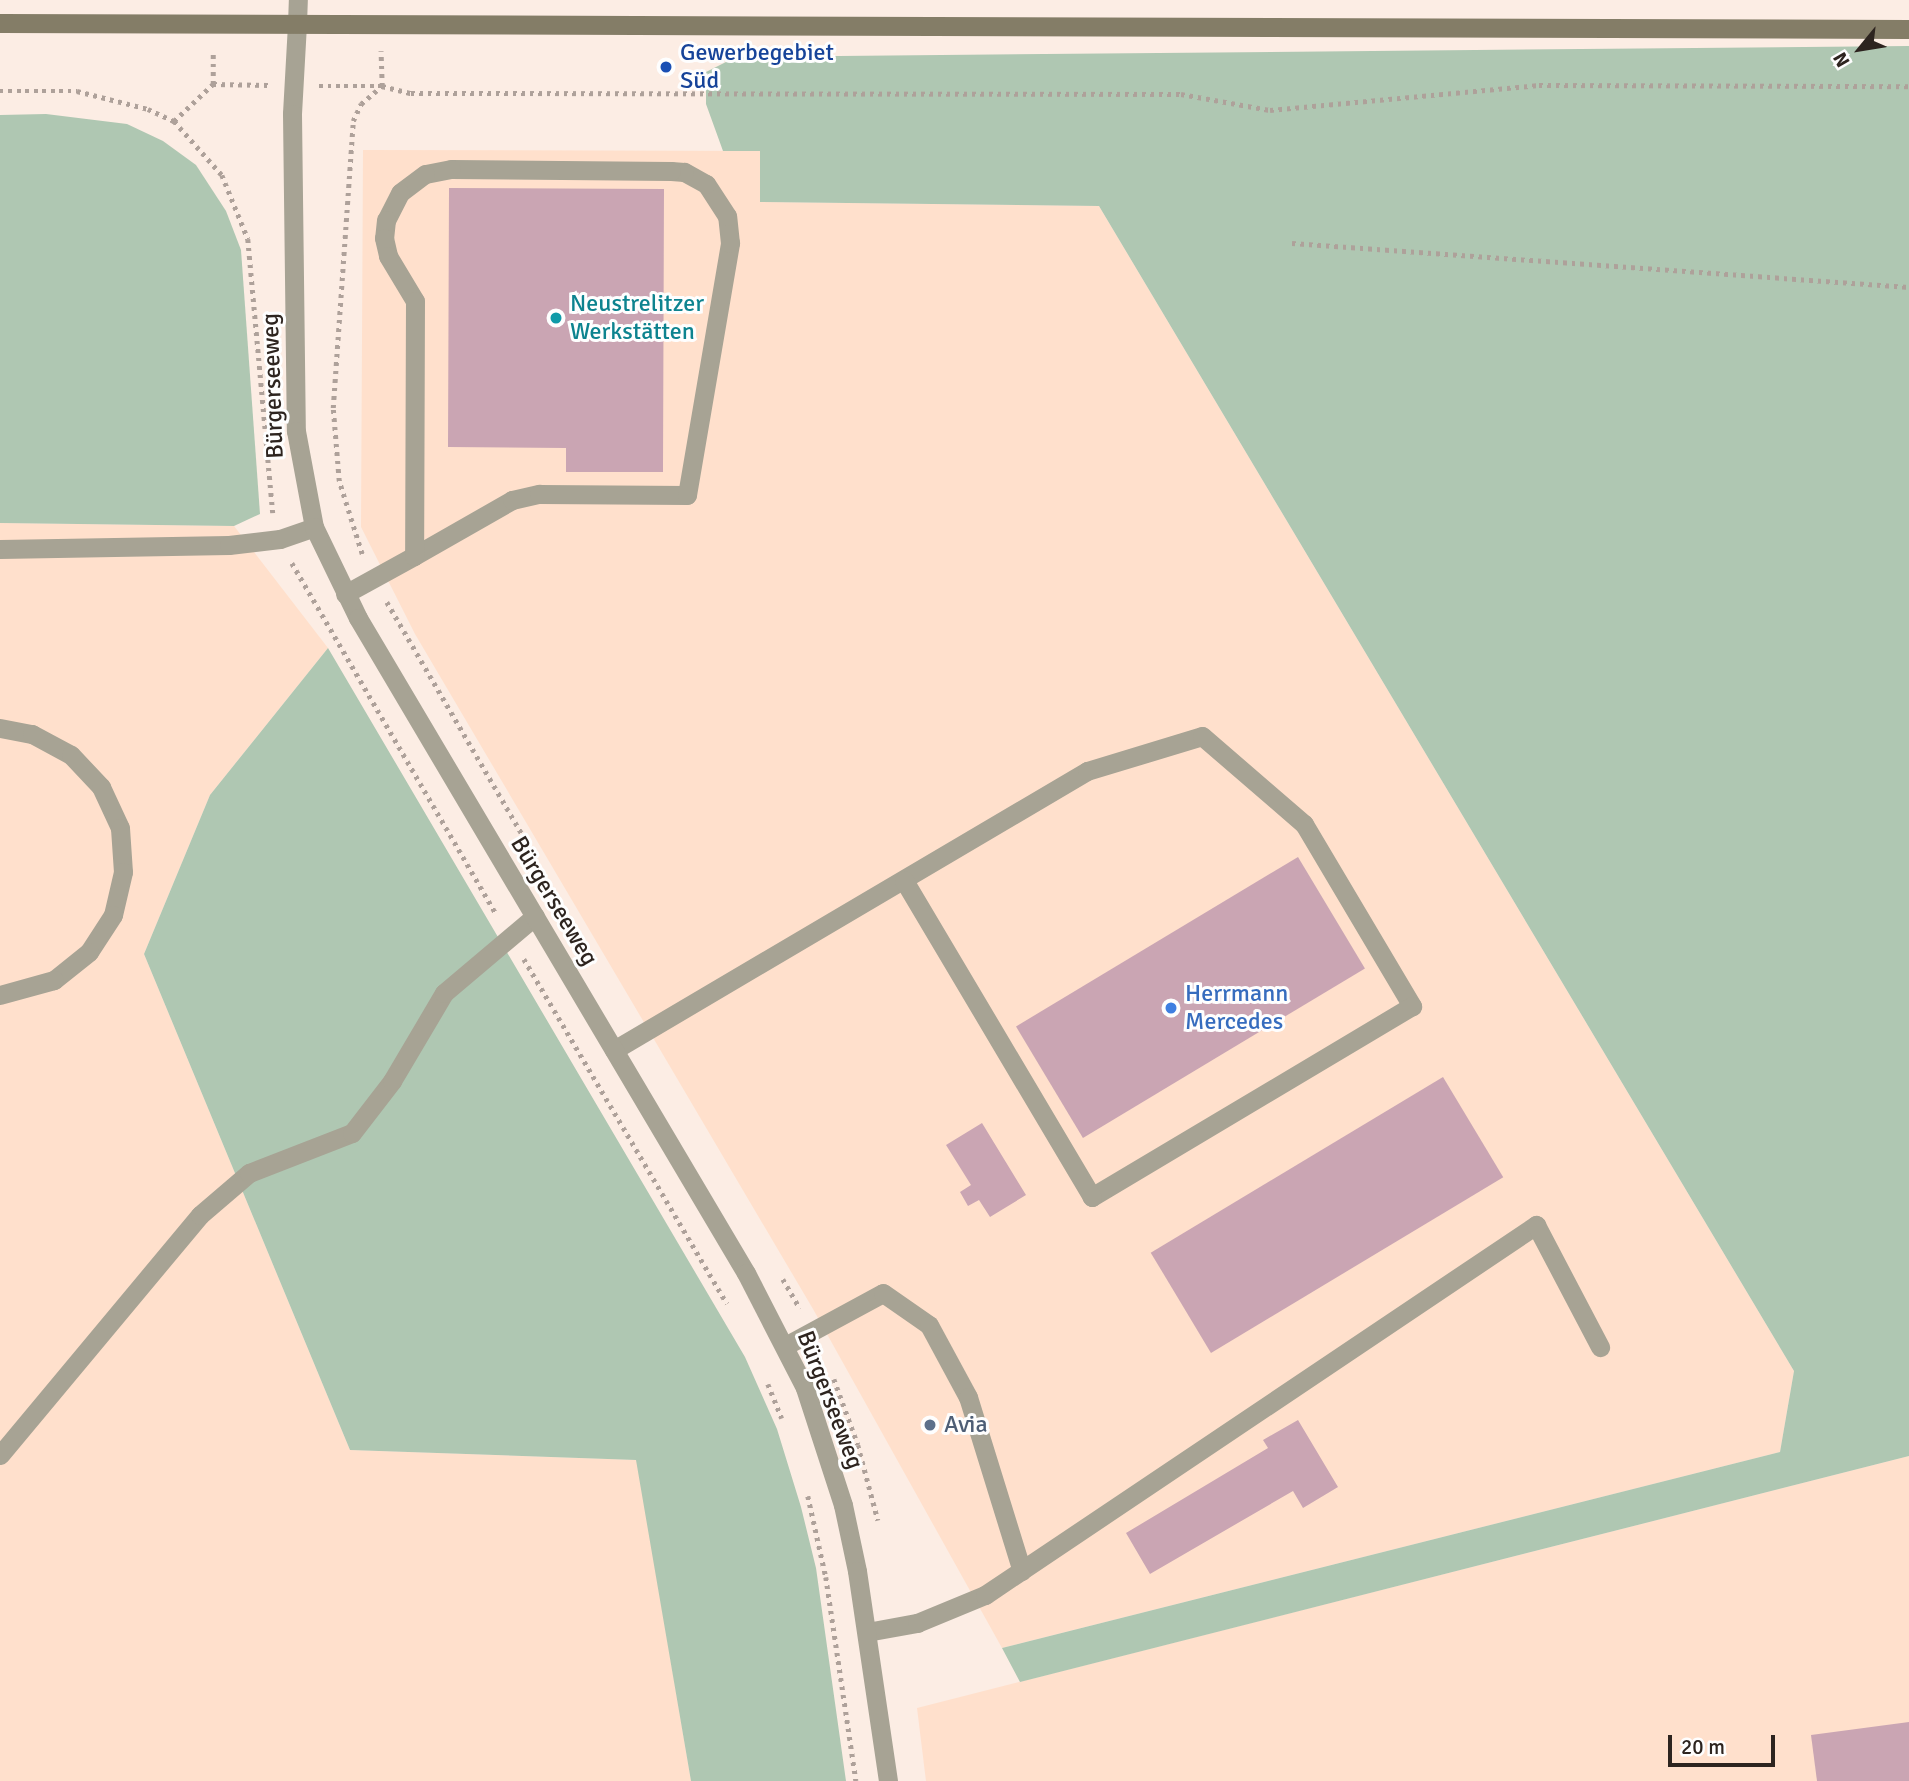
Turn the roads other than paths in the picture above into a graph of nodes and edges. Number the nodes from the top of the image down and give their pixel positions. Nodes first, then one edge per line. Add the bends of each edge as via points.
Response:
1 (298, 0) edge
2 (0, 23) edge
3 (297, 24) junction
4 (1909, 29) edge
5 (314, 527) junction
6 (0, 549) edge
7 (414, 556) junction
8 (345, 594) junction
9 (0, 728) edge
10 (904, 881) junction
11 (535, 916) junction
12 (0, 995) edge
13 (614, 1050) junction
14 (785, 1346) junction
15 (1600, 1347) dead end
16 (0, 1455) edge
17 (1022, 1571) junction
18 (867, 1632) junction
19 (888, 1781) edge

1 - 3 street, Bürgerseeweg
2 - 3 main road
3 - 4 main road
3 - 5 street, Bürgerseeweg via 296,431
5 - 6 street via 280,538 229,545
5 - 8 street, Bürgerseeweg
7 - 7 street via 415,301 388,256 384,238 386,220 400,192 425,174 451,169 671,171 706,184 723,204 730,243 687,495 539,494 512,500
7 - 8 street
8 - 11 street, Bürgerseeweg
9 - 12 street via 32,733 71,755 102,787 120,828 123,872 113,915 89,953 54,980
10 - 10 street via 1087,771 1202,736 1304,824 1412,1006 1093,1197
10 - 13 street
11 - 13 street, Bürgerseeweg
11 - 16 street via 444,992 391,1081 352,1133 249,1173 200,1215
13 - 14 street, Bürgerseeweg
14 - 17 street via 883,1293 929,1325 968,1397
14 - 18 street, Bürgerseeweg via 824,1440 843,1505
15 - 17 street via 1536,1225
17 - 18 street via 985,1595 917,1623
18 - 19 street, Bürgerseeweg

